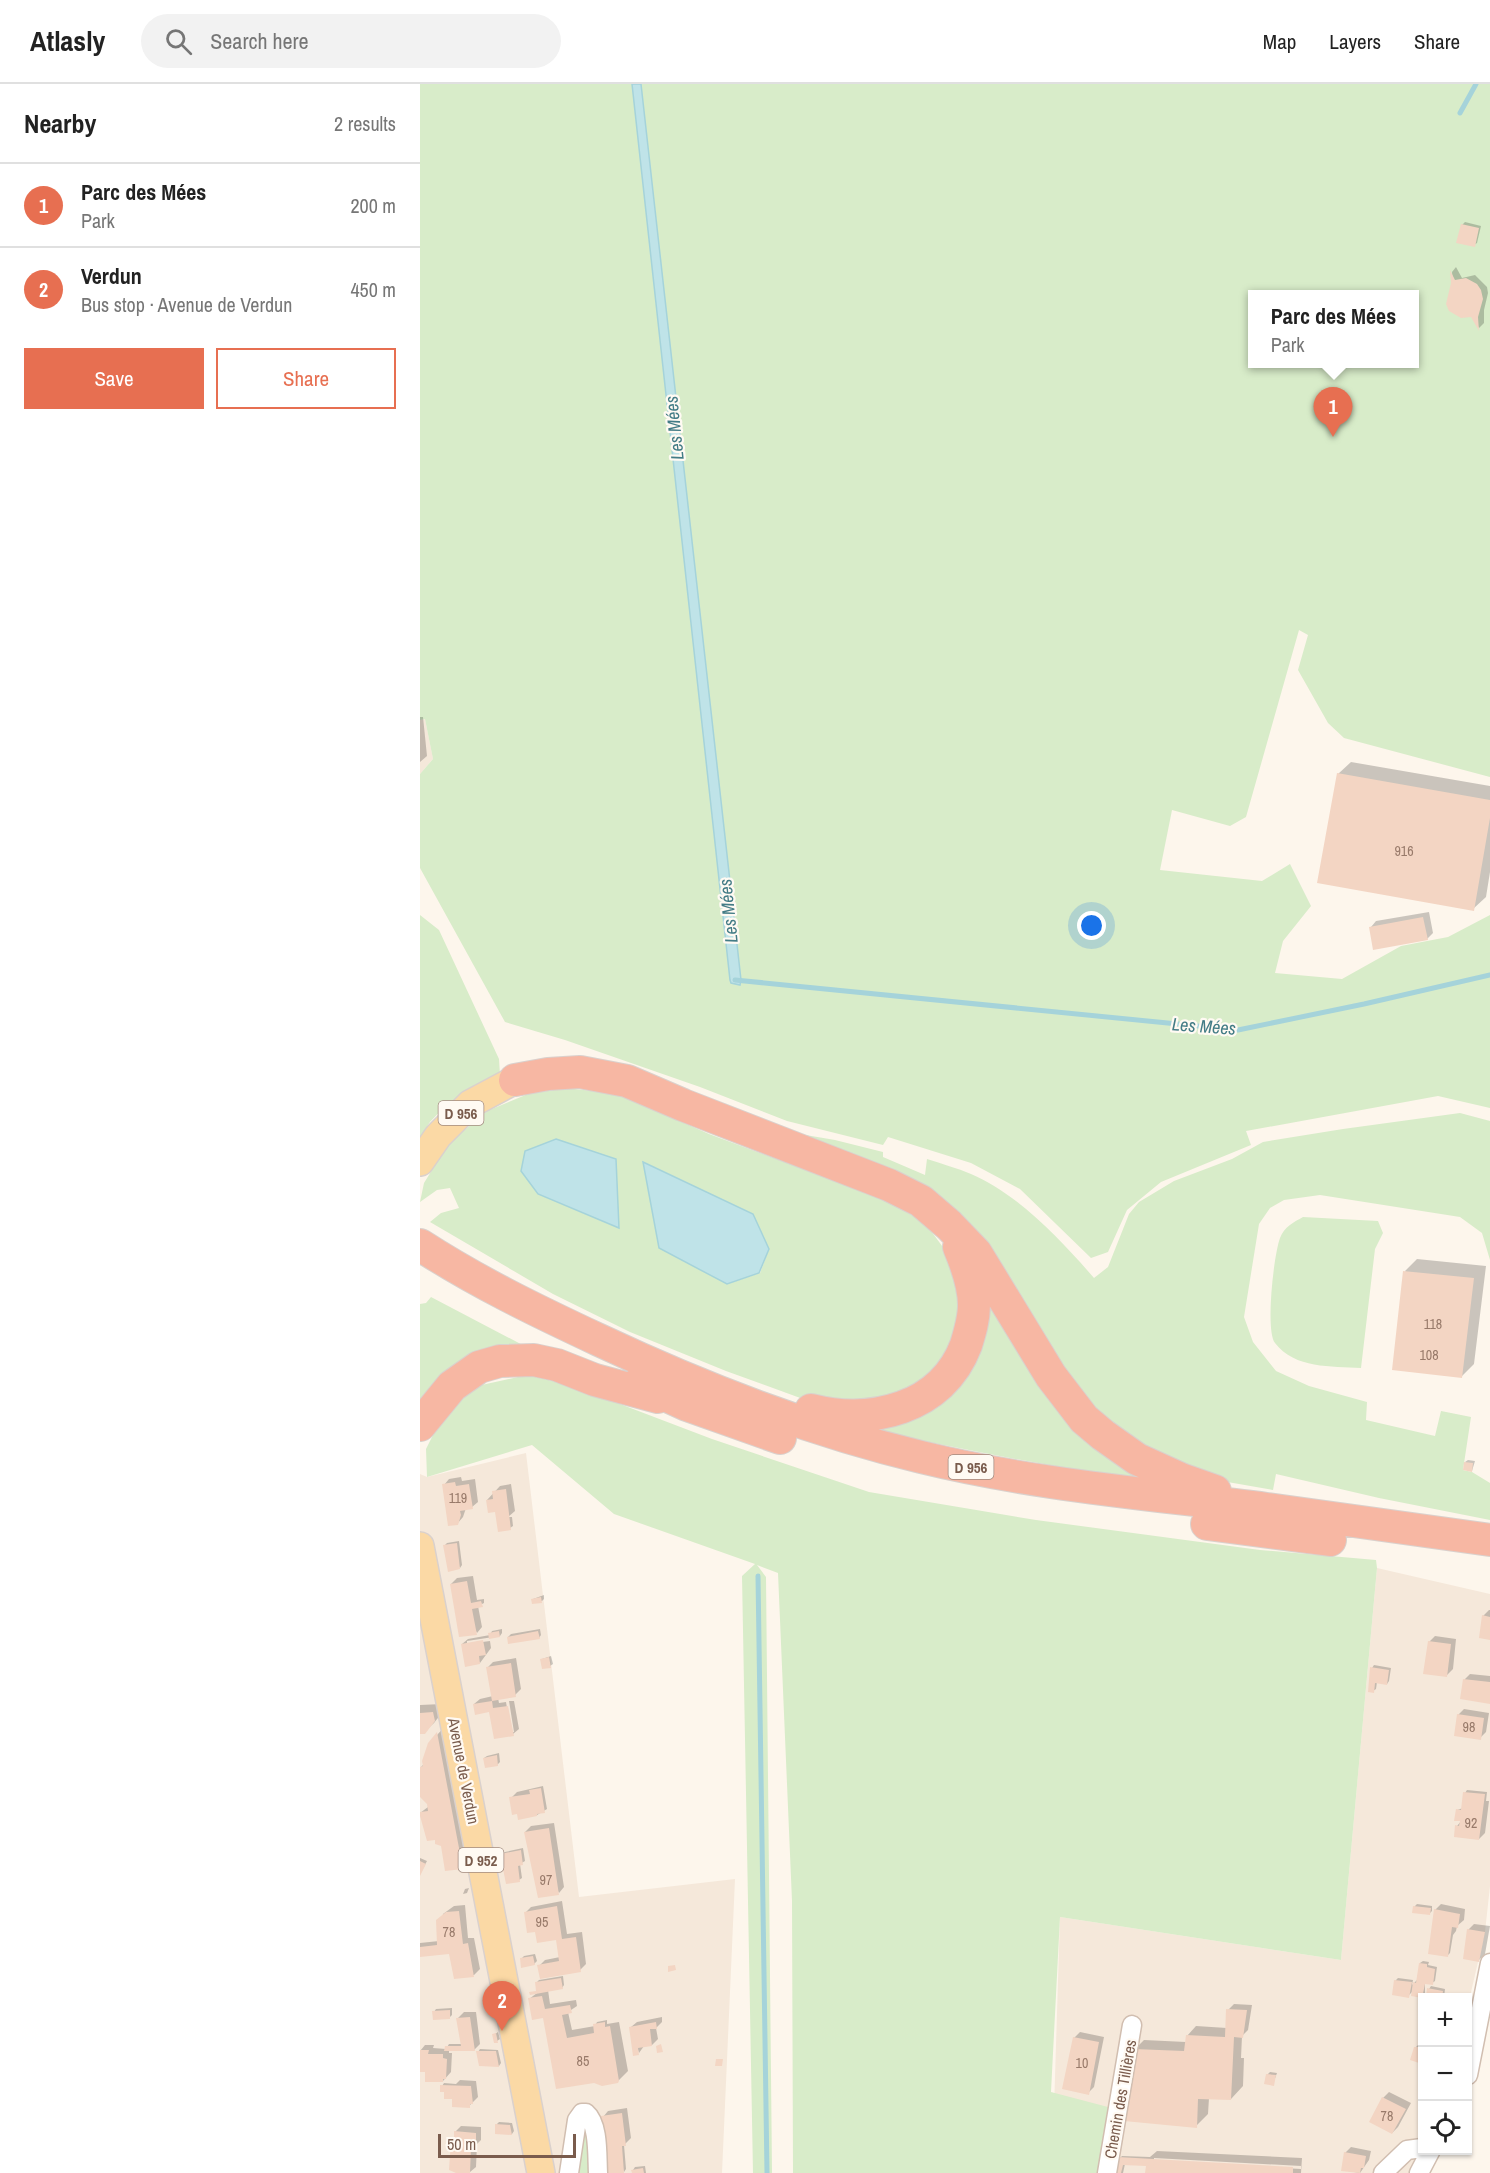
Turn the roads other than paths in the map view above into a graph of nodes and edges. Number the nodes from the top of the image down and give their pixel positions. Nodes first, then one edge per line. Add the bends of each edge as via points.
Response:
1 (515, 1080) joint
2 (420, 1162) edge
3 (949, 1225) junction
4 (420, 1245) edge
5 (420, 1269) edge
6 (686, 1392) junction
7 (420, 1425) edge
8 (1267, 1509) junction
9 (1490, 1540) edge
10 (420, 1546) edge
11 (1490, 1561) edge
12 (1490, 1963) edge
13 (1132, 2025) dead end
14 (1472, 2051) edge
15 (1418, 2149) edge
16 (1429, 2155) edge
17 (541, 2173) edge
18 (569, 2173) edge
19 (598, 2173) edge
20 (1107, 2173) edge
21 (1383, 2173) edge
22 (1419, 2173) edge

1 - 2 main road, D 956 via 470,1104 438,1136
1 - 3 highway, D 956 via 580,1072 627,1081 890,1185 921,1201
3 - 6 highway, D 956 via 971,1282 971,1330 951,1373 915,1403 872,1415 845,1416
3 - 8 highway, D 956 via 976,1253 1050,1376 1091,1424 1137,1459
4 - 6 highway, D 956 via 465,1274
5 - 6 highway, D 956 via 527,1329
6 - 7 highway, D 956 via 594,1380 534,1360 500,1361 463,1377
6 - 8 highway, D 956 via 923,1458 1029,1479
6 - 11 highway, D 956 via 772,1436 946,1485 1054,1504
8 - 9 highway, D 956
10 - 17 main road, Avenue de Verdun / D 952
12 - 14 street
13 - 20 street, Chemin des Tillières
15 - 21 street via 1407,2150
16 - 22 street
18 - 19 street via 577,2120 586,2113 593,2120

